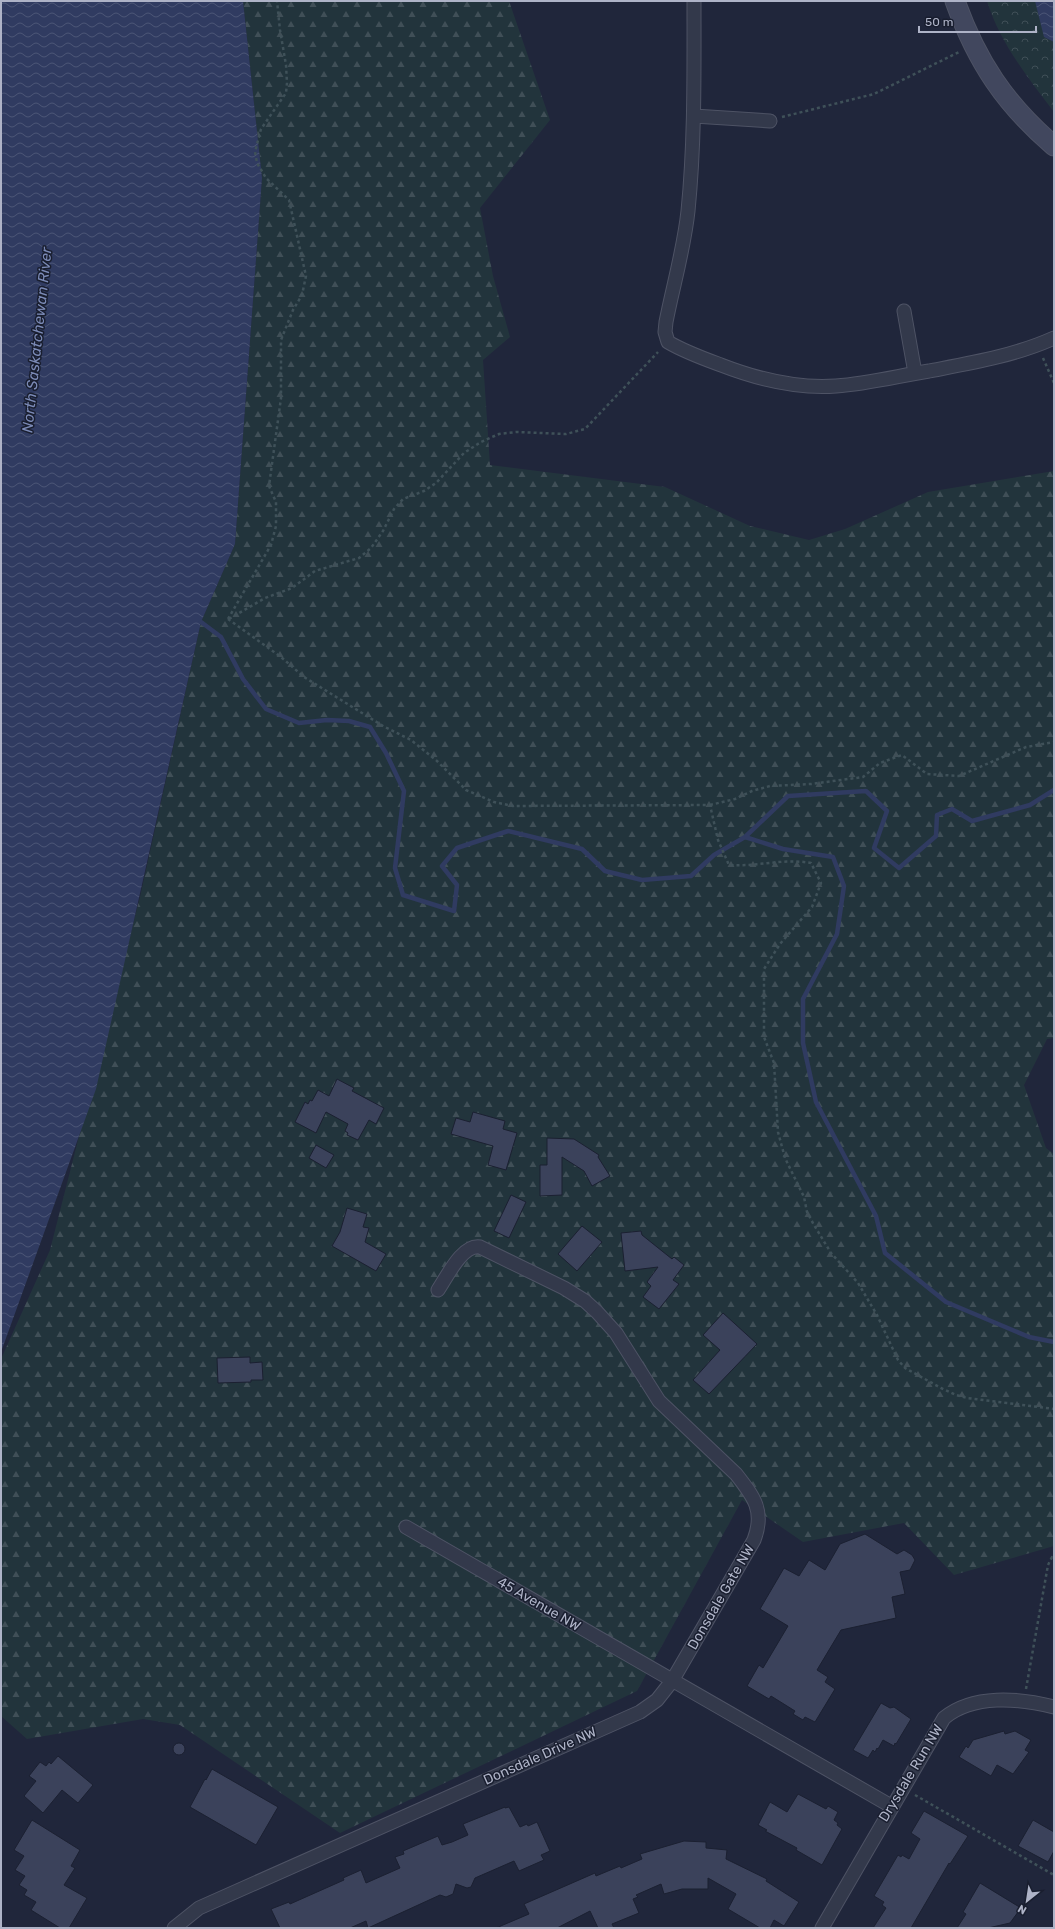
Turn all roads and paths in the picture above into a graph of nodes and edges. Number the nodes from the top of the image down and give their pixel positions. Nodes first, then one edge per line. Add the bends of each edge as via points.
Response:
1 (277, 1) edge
2 (694, 1) edge
3 (955, 1) edge
4 (973, 45) junction
5 (694, 116) junction
6 (770, 121) joint
7 (1054, 146) edge
8 (904, 311) dead end
9 (1054, 338) edge
10 (668, 342) junction
11 (1038, 345) junction
12 (915, 373) junction
13 (1054, 383) edge
14 (228, 619) junction
15 (1054, 742) edge
16 (710, 805) junction
17 (438, 1290) dead end
18 (1054, 1409) edge
19 (406, 1528) dead end
20 (1054, 1559) edge
21 (672, 1682) junction
22 (1024, 1702) junction
23 (1054, 1707) edge
24 (902, 1788) junction
25 (891, 1806) junction
26 (1054, 1875) edge
27 (174, 1928) edge
28 (822, 1928) edge

1 - 14 path via 286,65 286,93 261,129 255,152 266,178 290,200 306,276 302,295 281,340 281,398 269,486 276,502 276,526 269,550
2 - 5 street
3 - 4 street
4 - 6 path via 874,94
4 - 7 street via 984,67 1011,104
5 - 6 street
5 - 10 street via 687,213 666,322
8 - 12 street
9 - 11 street
10 - 12 street via 743,374 804,386 836,386
10 - 14 path via 585,429 566,434 499,434 481,442 464,453 436,483 403,499 394,509 384,531 371,548 359,558 315,571 292,588 265,598
11 - 12 street via 1001,357
11 - 13 path
14 - 16 path via 304,677 383,726 411,740 466,790 494,802 513,806
15 - 16 path via 1026,746 959,776 927,774 902,755 880,763 863,777 770,786
16 - 18 path via 712,818 729,865 750,866 784,860 811,863 821,882 812,907 780,944 764,969 764,1037 774,1063 778,1132 785,1158 814,1225 831,1253 858,1283 877,1315 898,1360 905,1368 956,1395
17 - 21 street, Donsdale Gate NW via 465,1251 475,1246 564,1288 585,1301 609,1324 660,1401 736,1474 758,1508 759,1525 754,1540
19 - 21 street, 45 Avenue NW
20 - 22 path via 1052,1557 1048,1565
21 - 25 street
21 - 27 street, Donsdale Drive NW via 657,1700 640,1712 199,1908
22 - 23 street, Drysdale Run NW
22 - 24 street, Drysdale Run NW via 974,1703 952,1712 939,1725
24 - 25 street, Drysdale Run NW
24 - 26 path
25 - 28 street, Drysdale Run NW

